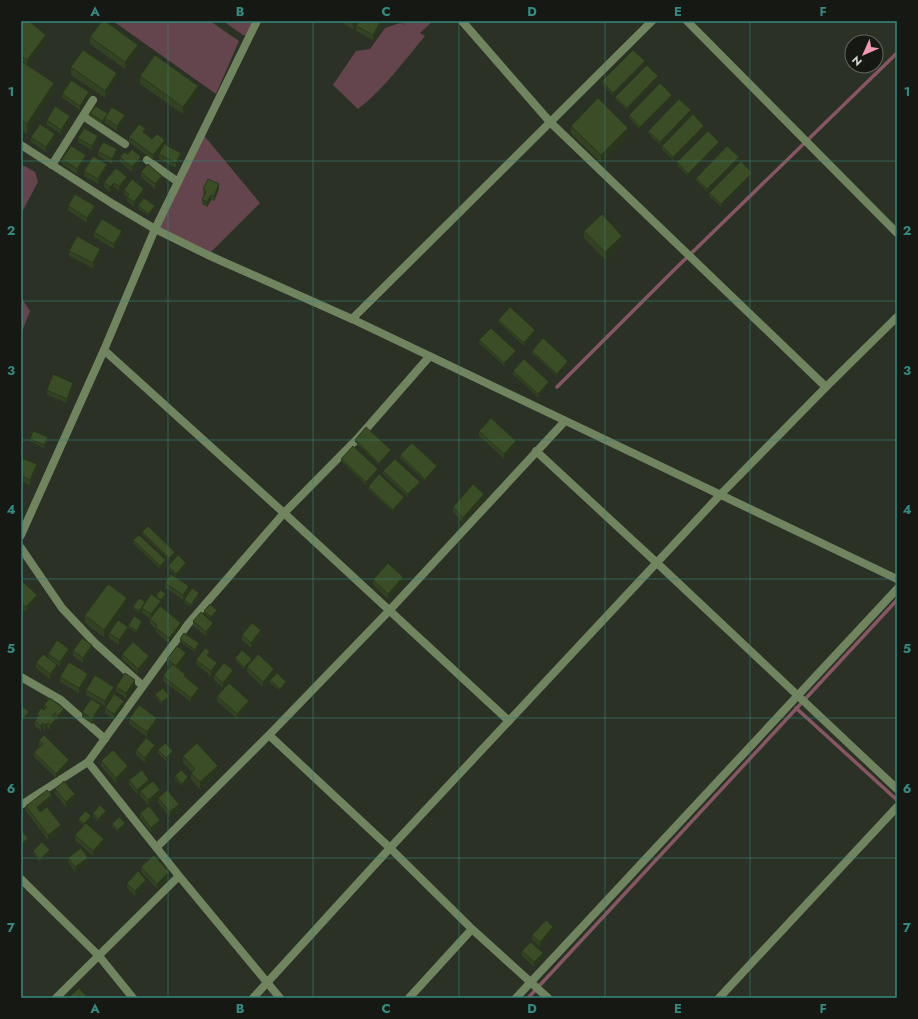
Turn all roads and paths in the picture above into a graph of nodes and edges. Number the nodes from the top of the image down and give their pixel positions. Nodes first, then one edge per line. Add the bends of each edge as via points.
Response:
1 (257, 21) edge
2 (462, 21) edge
3 (652, 21) edge
4 (687, 21) edge
5 (93, 100) dead end
6 (83, 116) junction
7 (550, 122) junction
8 (125, 144) dead end
9 (21, 145) edge
10 (147, 160) dead end
11 (52, 165) junction
12 (178, 182) junction
13 (155, 229) junction
14 (897, 233) edge
15 (897, 317) edge
16 (352, 319) junction
17 (104, 350) junction
18 (429, 357) junction
19 (826, 387) junction
20 (565, 421) junction
21 (536, 451) junction
22 (720, 495) junction
23 (284, 513) junction
24 (21, 535) edge
25 (21, 548) edge
26 (657, 563) junction
27 (897, 579) edge
28 (897, 588) edge
29 (388, 610) junction
30 (21, 678) edge
31 (143, 686) junction
32 (797, 695) junction
33 (509, 721) junction
34 (269, 735) junction
35 (105, 739) junction
36 (88, 762) junction
37 (897, 789) edge
38 (21, 805) edge
39 (897, 807) edge
40 (157, 847) junction
41 (390, 848) junction
42 (179, 876) junction
43 (21, 879) edge
44 (472, 929) junction
45 (99, 956) junction
46 (531, 982) junction
47 (267, 983) junction
48 (56, 998) edge
49 (133, 998) edge
50 (253, 998) edge
51 (280, 998) edge
52 (409, 998) edge
53 (516, 998) edge
54 (548, 998) edge
55 (719, 998) edge

1 - 12 street
2 - 7 street
3 - 7 street
4 - 14 street
5 - 6 street
6 - 8 street
6 - 11 street
7 - 16 street
7 - 19 street
9 - 11 street
10 - 12 street
11 - 13 street
12 - 13 street
13 - 16 street
13 - 17 street
15 - 19 street
16 - 18 street
17 - 23 street
17 - 24 street
18 - 20 street
18 - 23 street via 359,436
19 - 22 street
20 - 21 street
20 - 22 street
21 - 26 street
21 - 29 street
22 - 26 street
22 - 27 street
23 - 29 street
23 - 31 street via 188,624
25 - 31 street via 62,608 94,642
26 - 32 street
26 - 33 street
28 - 32 street
29 - 33 street
29 - 34 street
30 - 35 street via 60,700
31 - 35 street
32 - 37 street
32 - 46 street
33 - 41 street
34 - 40 street
34 - 41 street
35 - 36 street
36 - 38 street
36 - 40 street
39 - 55 street
40 - 42 street
41 - 44 street
41 - 47 street
42 - 45 street
42 - 47 street
43 - 45 street
44 - 46 street
44 - 52 street
45 - 48 street
45 - 49 street
46 - 53 street
46 - 54 street
47 - 50 street
47 - 51 street

